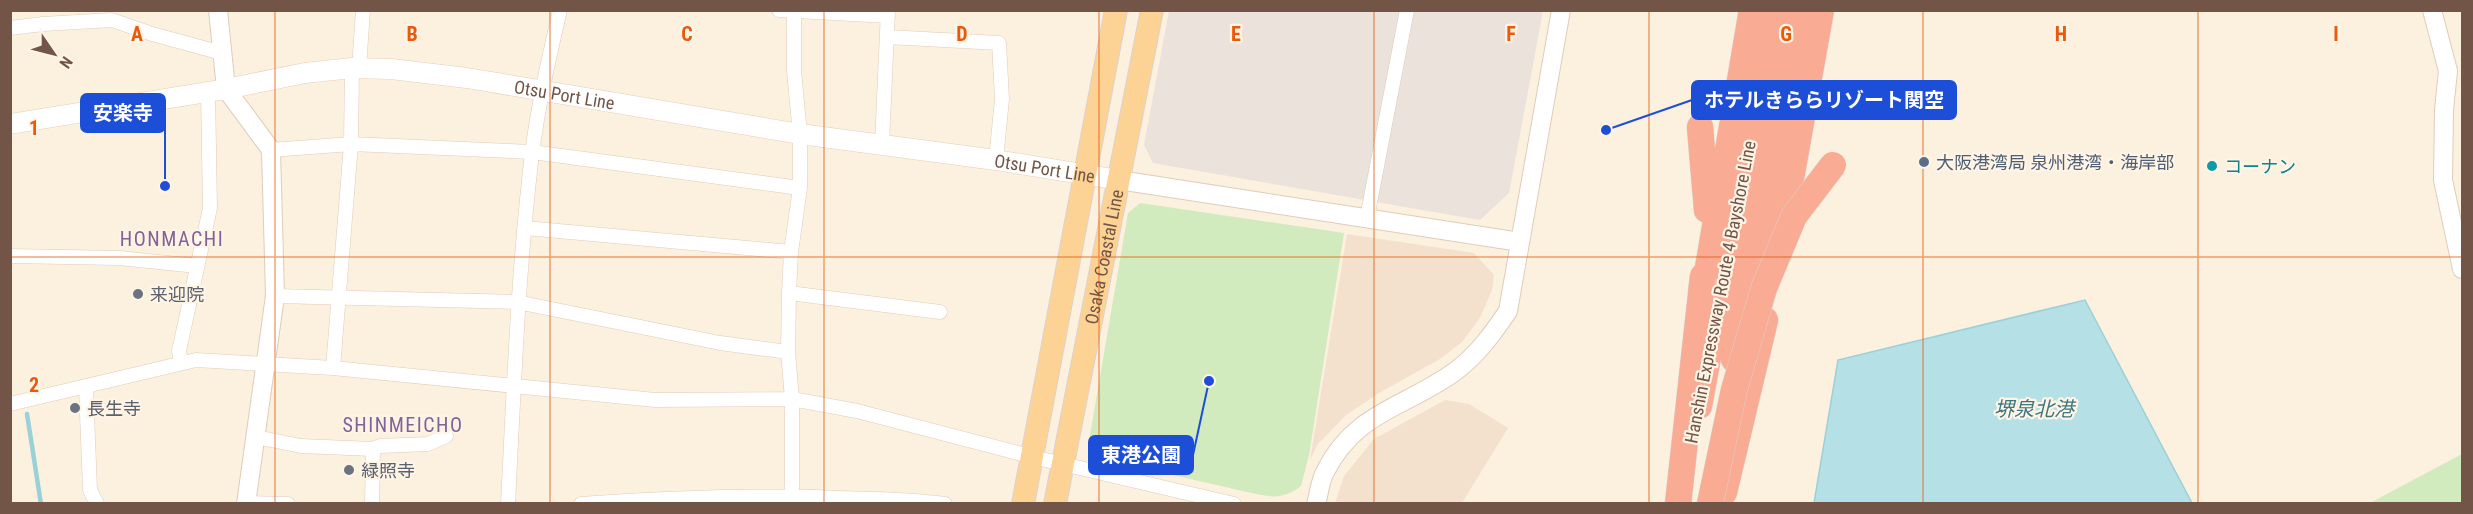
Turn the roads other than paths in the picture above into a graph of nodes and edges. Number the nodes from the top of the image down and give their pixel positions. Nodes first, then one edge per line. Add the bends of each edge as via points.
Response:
1 (218, 10) edge
2 (363, 10) edge
3 (560, 10) edge
4 (1116, 10) edge
5 (1152, 10) edge
6 (1407, 10) edge
7 (1561, 10) edge
8 (1752, 10) edge
9 (1761, 10) edge
10 (1772, 10) edge
11 (1797, 10) edge
12 (1812, 10) edge
13 (1821, 10) edge
14 (2432, 10) edge
15 (789, 11) edge
16 (888, 13) edge
17 (10, 28) edge
18 (887, 37) junction
19 (222, 53) junction
20 (356, 68) junction
21 (217, 90) junction
22 (542, 90) junction
23 (10, 123) edge
24 (1700, 127) dead end
25 (800, 134) junction
26 (351, 144) junction
27 (882, 144) junction
28 (271, 150) junction
29 (532, 152) junction
30 (996, 160) junction
31 (1833, 165) dead end
32 (1087, 175) junction
33 (1119, 180) junction
34 (800, 188) junction
35 (1367, 218) junction
36 (525, 228) junction
37 (1520, 242) junction
38 (791, 252) junction
39 (10, 256) edge
40 (197, 266) junction
41 (2463, 269) edge
42 (789, 292) junction
43 (275, 296) junction
44 (338, 297) junction
45 (517, 302) junction
46 (940, 312) dead end
47 (788, 352) junction
48 (181, 363) junction
49 (1693, 363) junction
50 (267, 364) junction
51 (333, 368) junction
52 (514, 387) junction
53 (86, 388) junction
54 (792, 399) junction
55 (10, 404) edge
56 (446, 436) dead end
57 (256, 437) junction
58 (374, 449) junction
59 (1033, 457) junction
60 (1064, 465) junction
61 (792, 500) edge
62 (246, 503) edge
63 (97, 504) edge
64 (288, 504) edge
65 (372, 504) edge
66 (508, 504) edge
67 (581, 504) edge
68 (945, 504) edge
69 (1023, 504) edge
70 (1055, 504) edge
71 (1234, 504) edge
72 (1316, 504) edge
73 (1669, 504) edge
74 (1679, 504) edge
75 (1708, 504) edge
76 (1720, 504) edge

1 - 19 street
2 - 20 street
3 - 22 street
4 - 32 main road, Osaka Coastal Line
5 - 33 main road, Osaka Coastal Line
6 - 35 street
7 - 37 street
8 - 49 highway
9 - 49 street
10 - 74 highway, Hanshin Expressway Route 4 Bayshore Line, bridge
11 - 75 highway, Hanshin Expressway Route 4 Bayshore Line, bridge
12 - 76 street
13 - 76 highway via 1754,371
14 - 41 street via 2448,70 2443,180
15 - 16 street
15 - 25 street
16 - 18 street
17 - 19 street via 112,20
18 - 27 street
18 - 30 street via 999,43 1002,99
19 - 21 street
20 - 21 main road, Otsu Port Line via 305,72
20 - 22 main road, Otsu Port Line via 402,70
20 - 26 street
21 - 23 main road, Otsu Port Line
21 - 28 street
21 - 40 street via 210,208
22 - 25 main road, Otsu Port Line
22 - 29 street
24 - 74 highway, bridge via 1706,246
25 - 27 main road, Otsu Port Line
25 - 34 street
26 - 28 street
26 - 29 street
26 - 44 street
27 - 30 main road, Otsu Port Line
28 - 43 street
29 - 34 street
29 - 36 street
30 - 32 main road, Otsu Port Line
31 - 75 highway, bridge via 1794,216 1764,288 1734,390
32 - 33 main road, Otsu Port Line
32 - 59 main road, Osaka Coastal Line
33 - 35 street
33 - 60 main road, Osaka Coastal Line
34 - 38 street
35 - 37 street
36 - 38 street
36 - 45 street
37 - 72 street via 1508,311 1486,343 1456,370 1372,417 1344,443 1324,474
38 - 42 street
39 - 40 street via 119,258
40 - 48 street via 179,351
42 - 46 street
42 - 47 street
43 - 44 street
43 - 50 street
44 - 45 street
44 - 51 street
45 - 47 street via 720,343
45 - 52 street
47 - 54 street
48 - 50 street via 196,360
48 - 53 street
49 - 73 street
50 - 51 street
50 - 57 street
51 - 52 street
52 - 54 street via 655,400
52 - 66 street
53 - 55 street
53 - 63 street via 90,490
54 - 59 street via 857,411
54 - 61 street
56 - 58 street via 428,444
57 - 58 street via 301,446
57 - 62 street
58 - 65 street
59 - 60 street
59 - 69 main road, Osaka Coastal Line
60 - 70 main road, Osaka Coastal Line
60 - 71 street
61 - 67 street via 709,497
61 - 68 street via 894,498
62 - 64 street

